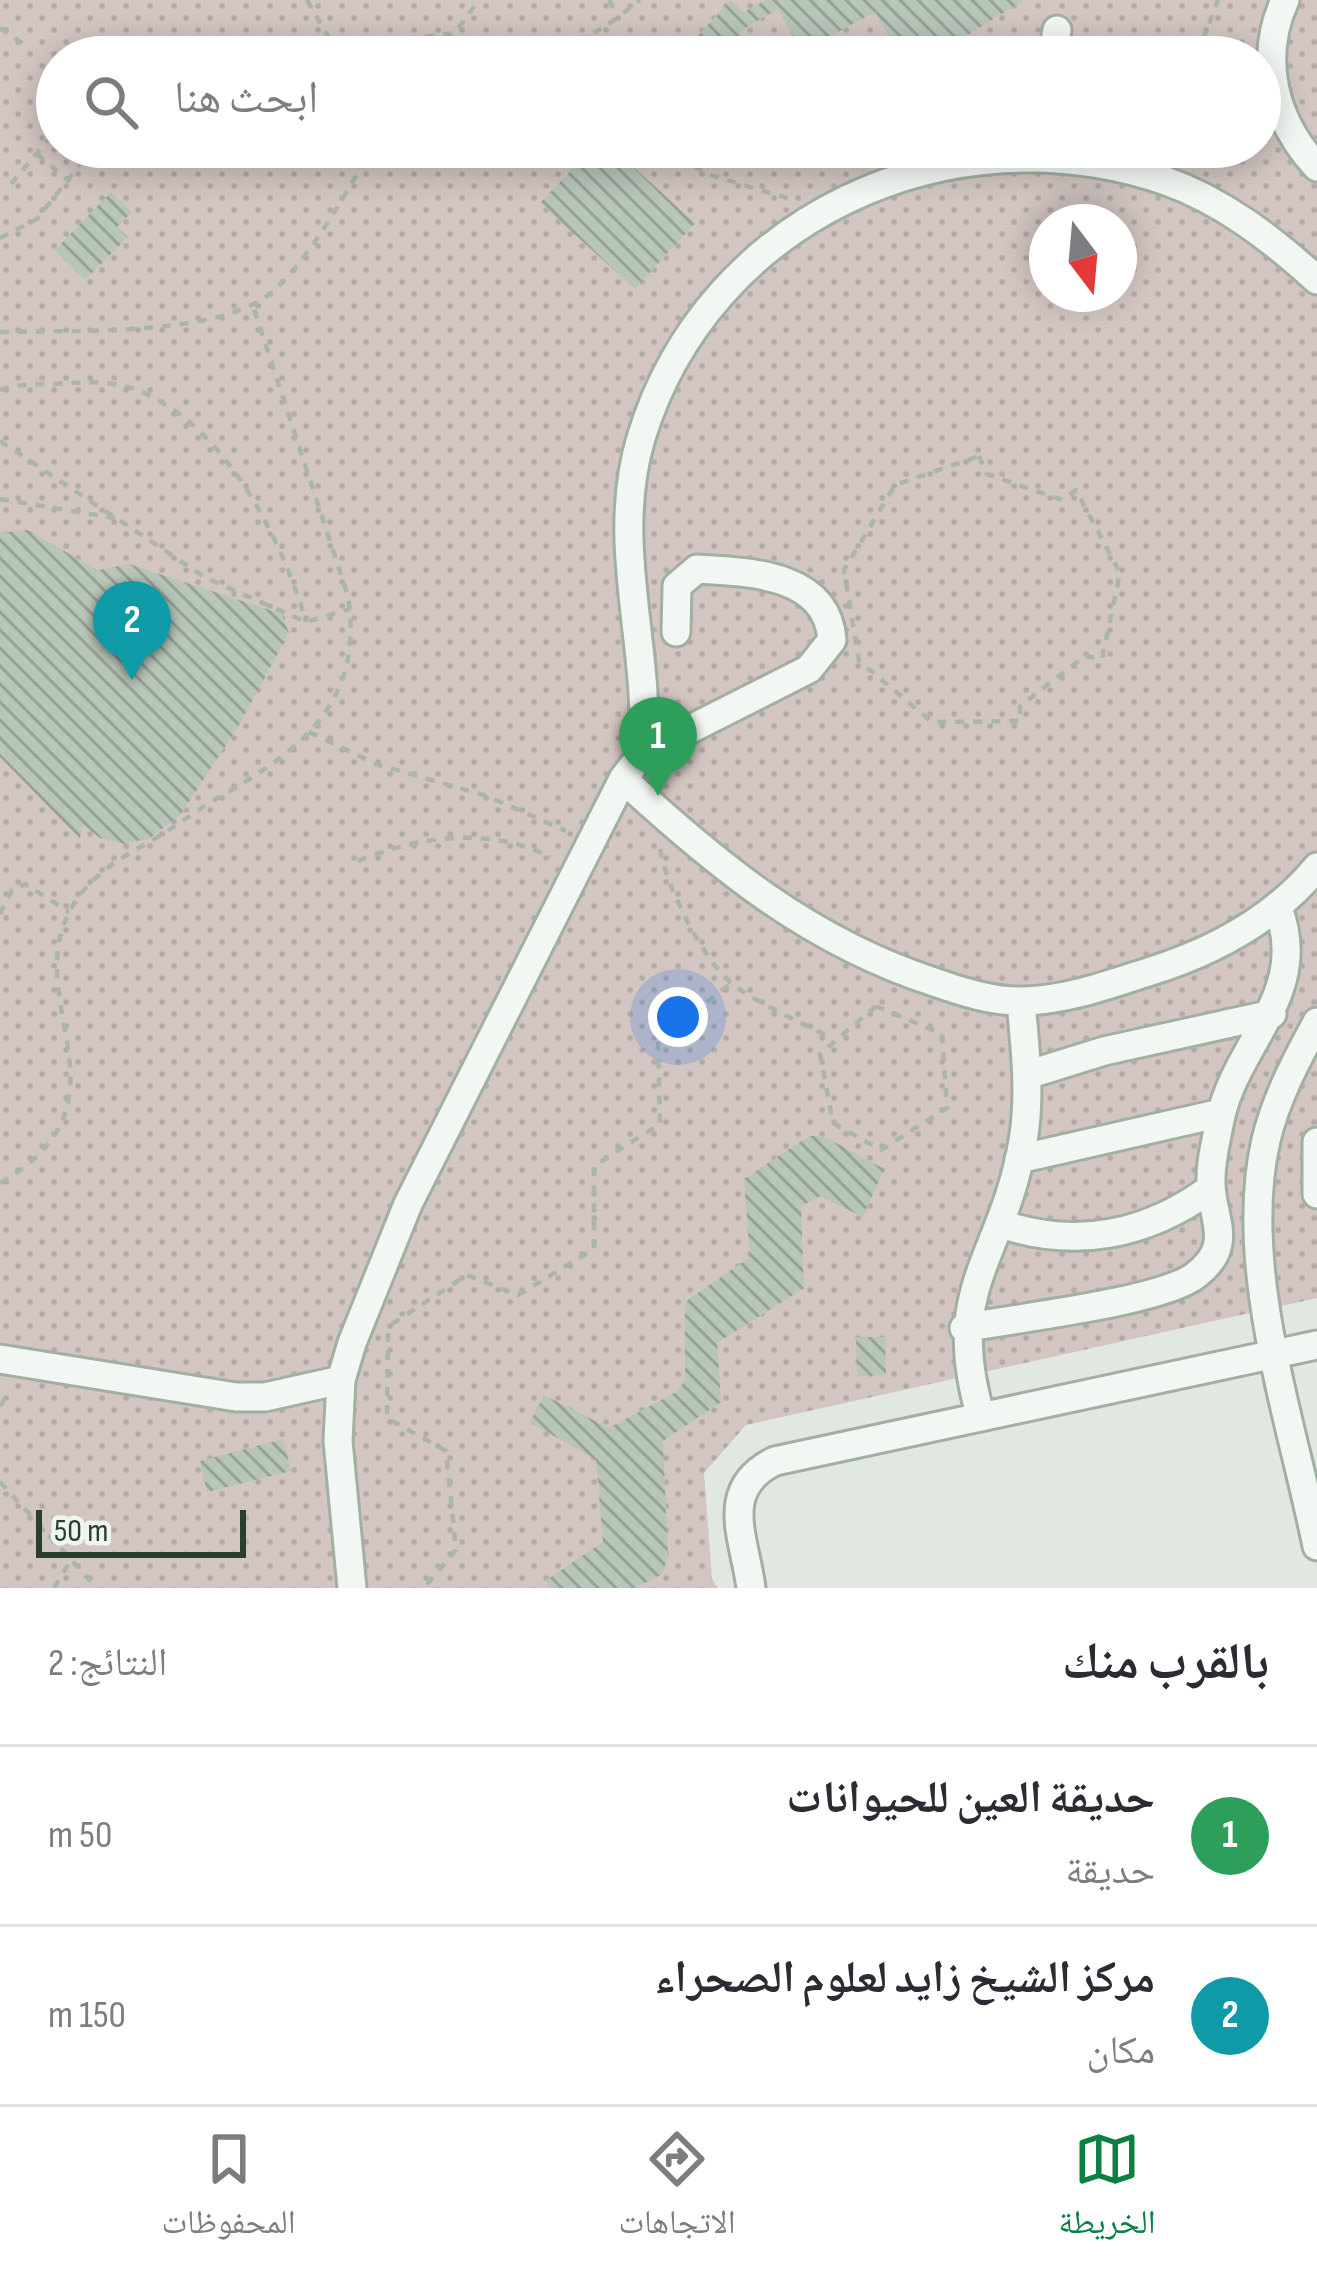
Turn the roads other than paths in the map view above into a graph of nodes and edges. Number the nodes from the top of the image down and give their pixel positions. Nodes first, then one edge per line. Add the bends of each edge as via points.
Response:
1 (1285, 0) edge
2 (1273, 36) edge
3 (1281, 108) edge
4 (1317, 167) edge
5 (931, 168) edge
6 (1114, 168) edge
7 (1317, 280) edge
8 (676, 632) dead end
9 (644, 753) junction
10 (623, 779) junction
11 (1317, 867) edge
12 (1278, 908) junction
13 (1021, 1002) junction
14 (1272, 1014) junction
15 (1317, 1022) edge
16 (1027, 1075) junction
17 (1221, 1113) junction
18 (1317, 1142) edge
19 (1019, 1159) junction
20 (1210, 1189) junction
21 (1317, 1194) edge
22 (1001, 1224) junction
23 (964, 1328) junction
24 (1317, 1345) edge
25 (1277, 1353) junction
26 (0, 1359) edge
27 (341, 1380) junction
28 (980, 1417) junction
29 (1317, 1546) edge
30 (352, 1588) edge
31 (751, 1588) edge

1 - 2 lane
3 - 4 lane
5 - 9 lane via 809,217 756,256 706,310 666,372 640,442 626,556 647,685
6 - 7 lane via 1170,183 1247,224
8 - 9 lane via 677,586 697,569 794,585 828,616 832,640 809,669
9 - 10 lane
10 - 13 lane via 719,867 838,945 966,992
10 - 27 lane via 385,1254
11 - 12 lane
12 - 13 lane via 1166,967
12 - 14 lane via 1288,954
13 - 16 lane
14 - 16 lane
14 - 17 lane
15 - 25 lane via 1280,1098 1260,1179 1259,1250
16 - 19 lane
17 - 19 lane
17 - 20 lane
18 - 21 lane
19 - 22 lane
20 - 22 lane via 1173,1214 1110,1235 1044,1236
20 - 23 lane via 1219,1238 1190,1280
22 - 23 lane
23 - 28 lane
24 - 25 lane
25 - 28 lane
25 - 29 lane
26 - 27 lane via 236,1396
27 - 30 lane via 339,1474
28 - 31 lane via 763,1467 736,1510

